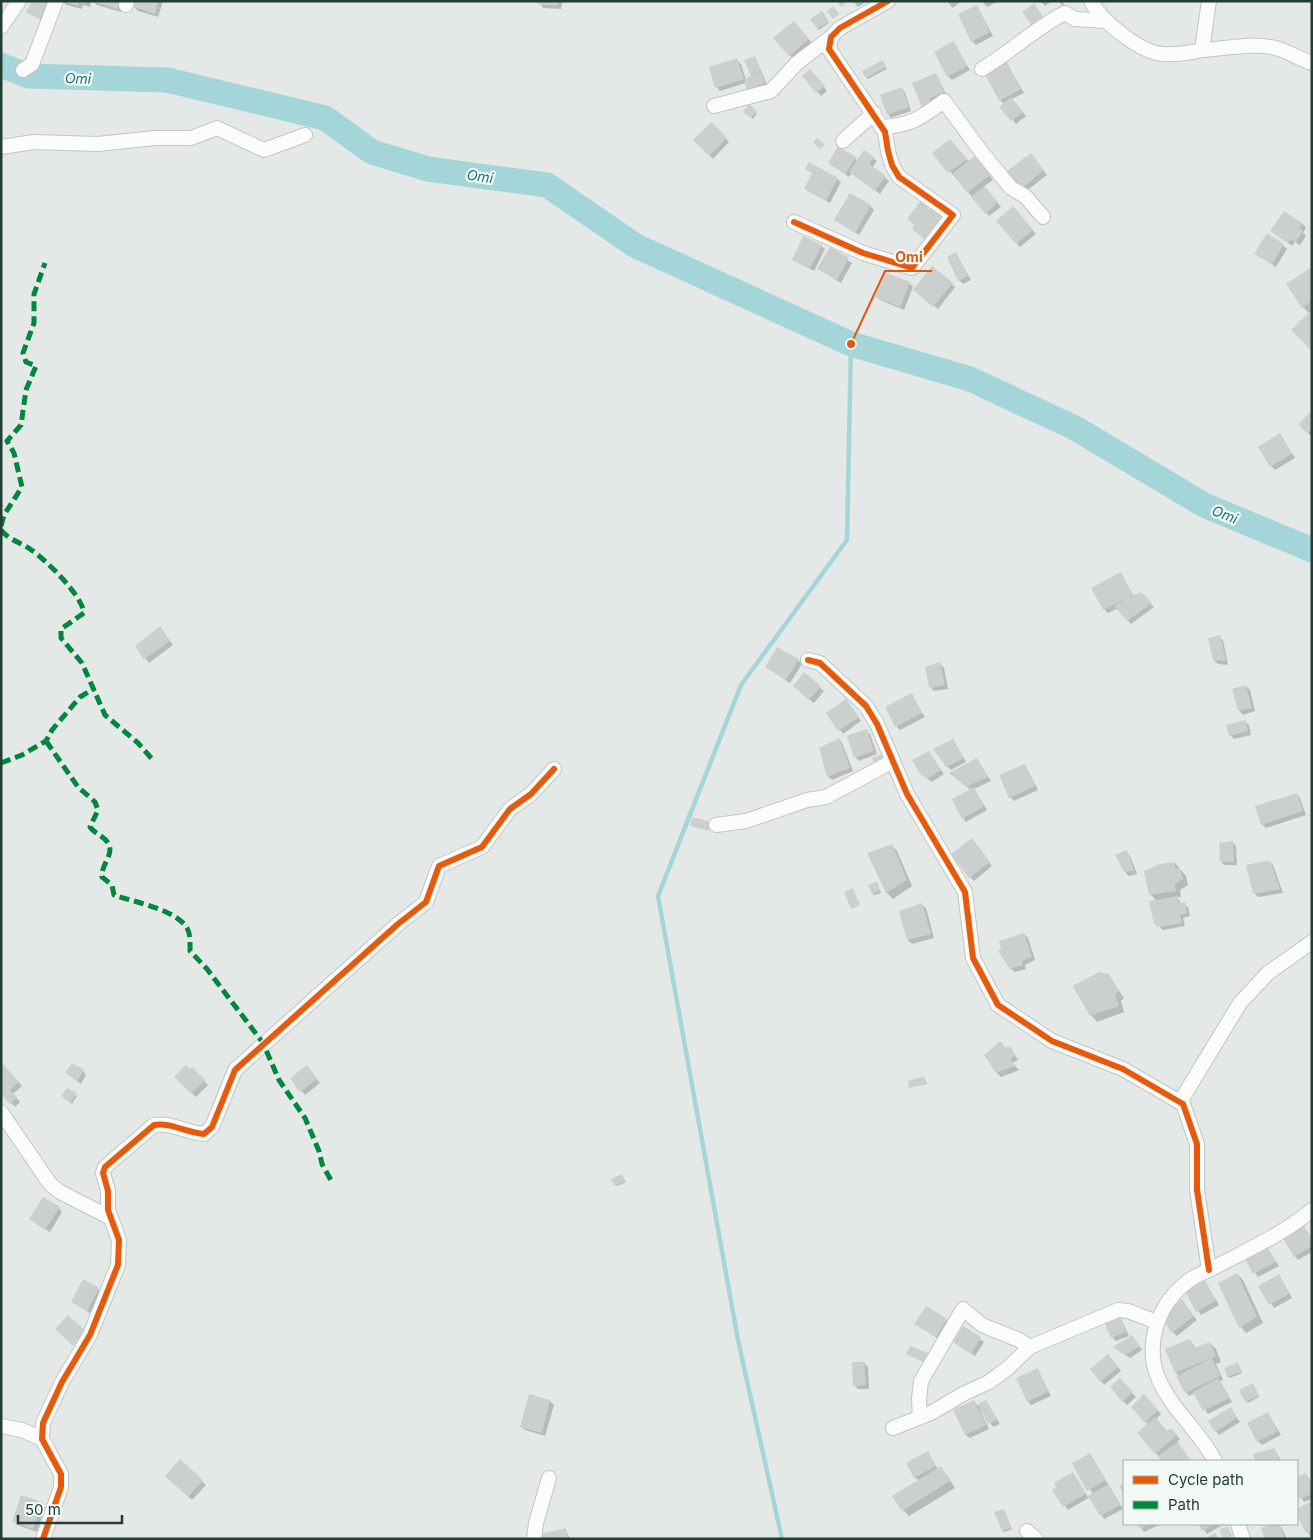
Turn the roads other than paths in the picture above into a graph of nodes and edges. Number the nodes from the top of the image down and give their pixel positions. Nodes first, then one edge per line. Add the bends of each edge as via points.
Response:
1 (19, 1) edge
2 (56, 1) edge
3 (888, 1) edge
4 (1091, 1) edge
5 (1208, 1) edge
6 (1107, 21) junction
7 (1, 27) edge
8 (831, 37) junction
9 (1202, 50) junction
10 (1312, 62) edge
11 (982, 69) dead end
12 (23, 70) dead end
13 (714, 106) dead end
14 (874, 113) junction
15 (882, 126) junction
16 (304, 135) dead end
17 (843, 141) dead end
18 (1, 147) edge
19 (1044, 217) dead end
20 (794, 222) dead end
21 (808, 660) dead end
22 (893, 761) junction
23 (554, 769) dead end
24 (716, 825) dead end
25 (1312, 942) edge
26 (1180, 1102) junction
27 (1, 1112) edge
28 (1312, 1210) edge
29 (111, 1218) junction
30 (1209, 1270) junction
31 (1157, 1322) junction
32 (1030, 1347) junction
33 (920, 1417) junction
34 (1, 1426) edge
35 (894, 1428) dead end
36 (42, 1439) junction
37 (1214, 1460) edge
38 (549, 1478) dead end
39 (1238, 1525) edge
40 (43, 1539) edge
41 (534, 1539) edge
42 (1243, 1539) edge

1 - 7 street
2 - 12 street via 32,64
3 - 8 street via 840,28
4 - 6 street via 1097,13
5 - 9 street
6 - 9 street via 1136,44 1161,54
6 - 11 street via 1075,19 1065,13
8 - 13 street via 798,63 771,91
8 - 14 street via 829,49
9 - 10 street via 1243,45 1273,47
14 - 15 street
14 - 17 street
15 - 19 street via 902,126 944,101 1011,188 1025,196
15 - 20 street via 892,165 899,177 953,215 912,268 863,253
16 - 18 street via 264,150 217,128 191,138 98,144 34,142
21 - 22 street via 820,663 866,706
22 - 24 street via 826,796 746,820
22 - 26 street via 924,827 965,892 973,958 998,1006 1052,1041 1124,1069
23 - 29 street via 531,794 510,809 482,847 439,866 426,902 235,1070 212,1127 204,1134 154,1125 105,1167
25 - 26 street via 1268,973 1240,1004
26 - 30 street via 1197,1144 1197,1190
27 - 29 street via 50,1184
28 - 30 street via 1294,1225
29 - 36 street via 120,1252 113,1281 90,1335 50,1404 43,1422
30 - 31 street via 1187,1282 1170,1300
31 - 32 street via 1118,1310
31 - 37 street via 1153,1332 1153,1357 1158,1379 1171,1403
32 - 33 street via 989,1382
32 - 33 street via 982,1325 963,1309 921,1381
33 - 35 street
34 - 36 street via 22,1430
36 - 40 street via 61,1474 61,1487
38 - 41 street
39 - 42 street

